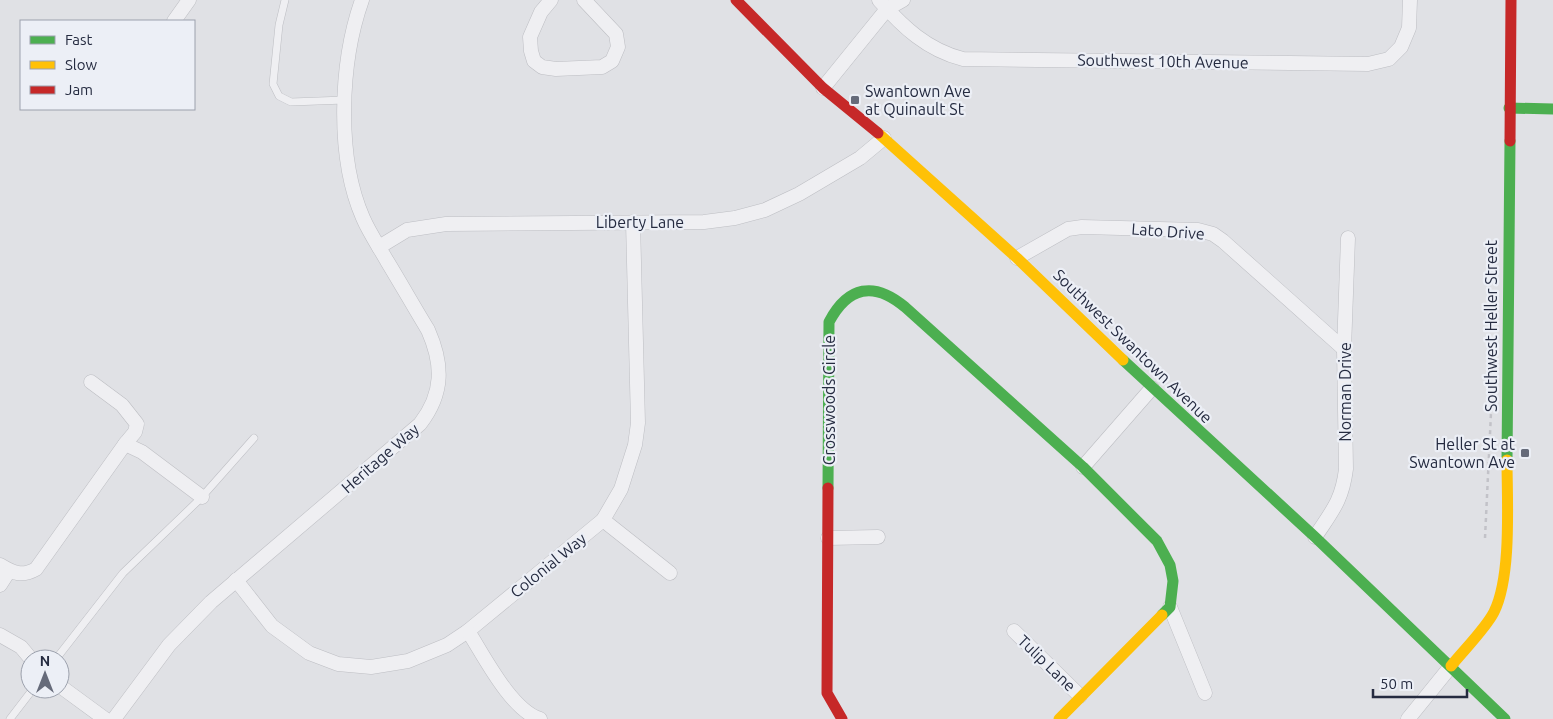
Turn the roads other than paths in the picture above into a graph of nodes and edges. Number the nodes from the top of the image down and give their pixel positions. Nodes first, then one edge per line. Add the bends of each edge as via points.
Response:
1 (189, 0) edge
2 (285, 0) edge
3 (362, 0) edge
4 (551, 0) edge
5 (584, 0) edge
6 (736, 0) edge
7 (903, 0) edge
8 (1410, 0) edge
9 (1511, 0) edge
10 (883, 5) edge
11 (175, 20) edge
12 (823, 88) junction
13 (345, 100) junction
14 (1509, 108) junction
15 (1553, 109) edge
16 (884, 138) junction
17 (633, 222) junction
18 (1348, 238) dead end
19 (379, 247) junction
20 (1017, 258) junction
21 (1344, 349) junction
22 (91, 382) dead end
23 (1152, 388) junction
24 (254, 438) dead end
25 (125, 444) junction
26 (1083, 467) junction
27 (202, 496) junction
28 (603, 520) junction
29 (878, 537) dead end
30 (1315, 537) junction
31 (828, 538) junction
32 (5, 568) edge
33 (670, 573) dead end
34 (236, 580) junction
35 (0, 585) edge
36 (1170, 608) junction
37 (468, 631) junction
38 (1014, 631) dead end
39 (0, 635) edge
40 (22, 649) edge
41 (64, 649) edge
42 (1451, 666) junction
43 (70, 693) edge
44 (1205, 693) dead end
45 (1080, 696) junction
46 (25, 699) edge
47 (10, 719) edge
48 (105, 719) edge
49 (114, 719) edge
50 (540, 719) edge
51 (842, 719) edge
52 (1059, 719) edge
53 (1408, 719) edge
54 (1505, 719) edge

1 - 11 street
2 - 13 lane via 273,84 279,96 291,102
3 - 13 street, Heritage Way via 350,52
4 - 5 street via 541,12 530,37 534,61 542,68 602,67 612,61 618,47 616,34
6 - 12 street, Southwest Swantown Avenue
7 - 10 street
8 - 10 street, Southwest 10th Avenue via 1409,28 1401,47 1389,59 1368,64 963,58 946,55 925,44
9 - 14 street, Southwest Heller Street
10 - 12 street
12 - 16 street, Southwest Swantown Avenue
13 - 19 street, Heritage Way via 345,148 353,192
14 - 15 street
14 - 42 street, Southwest Heller Street via 1507,518 1503,581 1498,606
16 - 17 street, Liberty Lane via 860,158 765,210 704,222
16 - 20 street, Southwest Swantown Avenue
17 - 19 street, Liberty Lane via 446,224 407,230
17 - 28 street, Colonial Way via 638,423 635,446 621,490
18 - 21 street, Norman Drive
19 - 34 street, Heritage Way via 436,348 438,391 420,424
20 - 21 street, Lato Drive via 1068,229 1082,227 1198,230 1213,234
20 - 23 street, Southwest Swantown Avenue
21 - 30 street, Norman Drive via 1344,484 1339,502
22 - 25 street via 122,405 137,424
23 - 26 street
23 - 30 street, Southwest Swantown Avenue
24 - 27 lane
25 - 27 street via 142,452
25 - 32 street via 36,569 22,574
26 - 31 street, Crosswoods Circle via 894,298 883,291 861,290 844,301 829,322
26 - 36 street, Crosswoods Circle via 1167,555 1174,589
27 - 41 lane via 123,573
28 - 33 street
28 - 37 street, Colonial Way
29 - 31 street
30 - 42 street, Southwest Swantown Avenue
31 - 51 street, Crosswoods Circle via 827,693
32 - 35 street
34 - 37 street, Colonial Way via 272,626 309,653 338,664 371,666 408,661 447,645
34 - 49 street, Heritage Way via 169,644
36 - 44 street
36 - 45 street
37 - 50 street via 510,697 533,717
38 - 45 street, Tulip Lane
39 - 40 street
42 - 53 street
42 - 54 street, Southwest Swantown Avenue
43 - 48 street
45 - 52 street
46 - 47 lane

